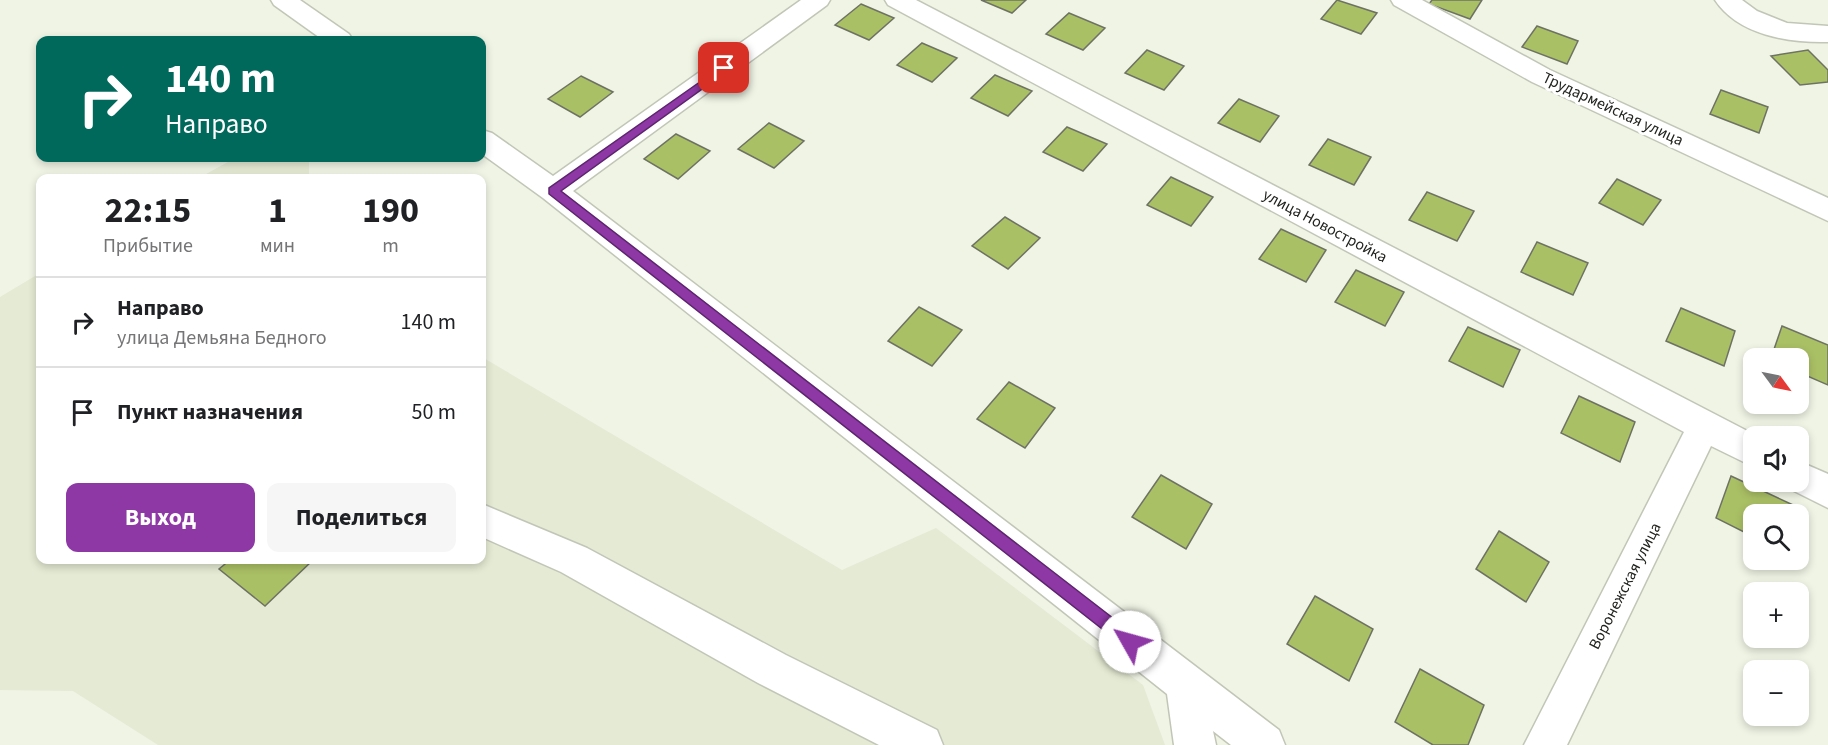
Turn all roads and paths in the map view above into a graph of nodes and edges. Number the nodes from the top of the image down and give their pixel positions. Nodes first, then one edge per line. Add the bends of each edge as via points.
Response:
1 (283, 0) edge
2 (818, 0) edge
3 (897, 0) edge
4 (1403, 0) edge
5 (1727, 0) edge
6 (1828, 34) edge
7 (334, 36) edge
8 (486, 143) edge
9 (553, 191) junction
10 (1828, 210) edge
11 (1704, 426) junction
12 (1743, 446) edge
13 (1809, 482) edge
14 (1828, 492) edge
15 (486, 521) edge
16 (1186, 685) junction
17 (922, 745) edge
18 (1195, 745) edge
19 (1264, 745) edge
20 (1545, 745) edge

1 - 7 street
2 - 9 street
3 - 11 street, улица Новостройка
4 - 10 street, Трудармейская улица via 1541,76
5 - 6 street via 1741,15 1774,28 1796,34
8 - 9 street
9 - 16 street
11 - 12 street, улица Новостройка
11 - 20 street, Воронежская улица
13 - 14 street
15 - 17 street via 574,560 772,669
16 - 18 street
16 - 19 street

